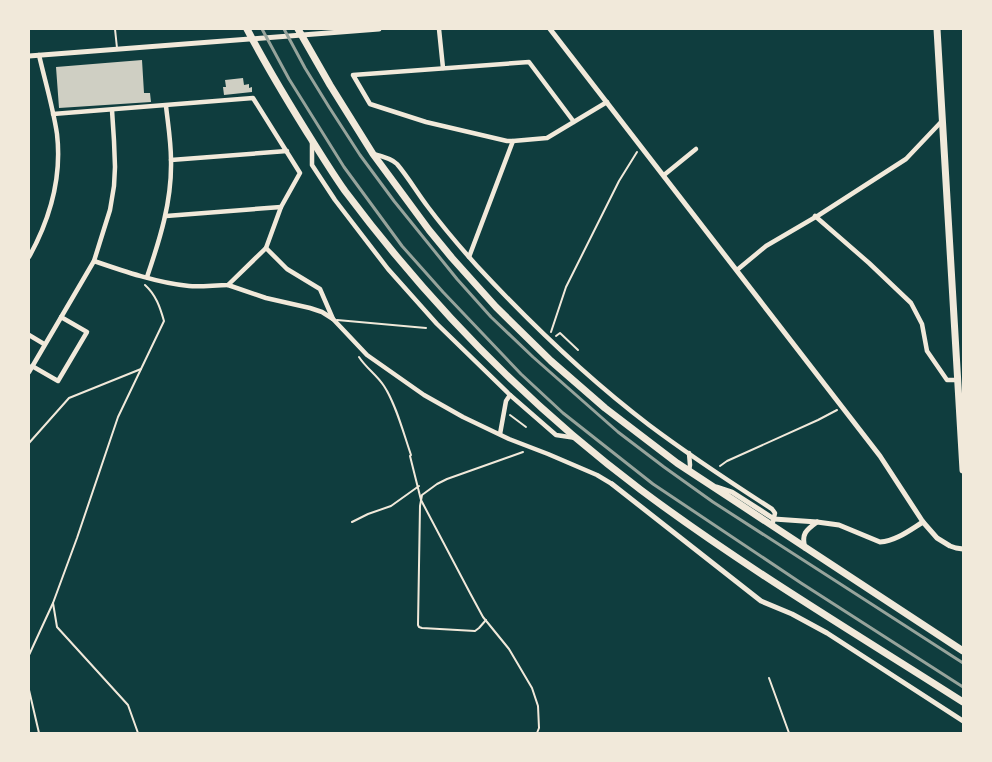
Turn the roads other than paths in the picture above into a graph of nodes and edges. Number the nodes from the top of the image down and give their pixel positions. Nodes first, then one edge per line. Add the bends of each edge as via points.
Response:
1 (115, 29) edge
2 (247, 29) edge
3 (380, 29) edge
4 (439, 29) edge
5 (550, 29) edge
6 (937, 29) edge
7 (300, 32) edge
8 (252, 38) junction
9 (117, 48) junction
10 (39, 55) junction
11 (29, 56) edge
12 (443, 68) junction
13 (607, 102) junction
14 (166, 106) junction
15 (112, 110) junction
16 (53, 114) junction
17 (942, 121) junction
18 (574, 122) junction
19 (312, 140) junction
20 (513, 141) junction
21 (696, 150) dead end
22 (287, 151) junction
23 (373, 154) junction
24 (171, 160) junction
25 (664, 175) junction
26 (281, 207) junction
27 (166, 216) junction
28 (816, 216) junction
29 (266, 248) junction
30 (29, 257) edge
31 (469, 257) junction
32 (94, 261) junction
33 (737, 270) junction
34 (146, 277) junction
35 (228, 284) junction
36 (61, 317) junction
37 (333, 319) junction
38 (426, 328) dead end
39 (29, 335) edge
40 (44, 344) junction
41 (32, 366) junction
42 (29, 372) edge
43 (958, 380) junction
44 (510, 395) junction
45 (500, 434) junction
46 (578, 439) junction
47 (688, 454) junction
48 (963, 470) edge
49 (689, 471) junction
50 (612, 484) joint
51 (817, 522) junction
52 (923, 522) junction
53 (773, 523) junction
54 (806, 548) junction
55 (963, 549) edge
56 (963, 651) edge
57 (963, 702) edge
58 (963, 721) edge

1 - 9 lane
2 - 8 main road
3 - 7 street
4 - 12 street
5 - 13 street
6 - 17 main road
7 - 8 street
7 - 23 main road
8 - 9 street
8 - 19 main road
9 - 10 street
10 - 11 street
10 - 16 street
12 - 18 street via 529,62
12 - 20 street via 353,75 370,104 426,122
13 - 18 street
13 - 25 street
14 - 15 street
14 - 22 street via 253,98
14 - 24 street
15 - 16 street
15 - 32 street via 114,186
16 - 30 street via 58,150 53,198
17 - 28 street via 906,159
17 - 43 main road
18 - 20 street via 547,138
19 - 44 street via 312,165 388,269 437,324
19 - 46 main road via 344,189 425,290 526,393
20 - 31 street
21 - 25 street
22 - 24 street
22 - 26 street via 300,173
23 - 31 street via 396,163
23 - 49 main road via 452,258 525,336 605,408
24 - 27 street
25 - 33 street
26 - 27 street
26 - 29 street
27 - 34 street
28 - 33 street via 766,246
28 - 43 street via 911,303 922,324 926,351 947,380
29 - 35 street
29 - 37 street via 287,269 320,289
31 - 47 street via 547,338 604,389
32 - 34 street
32 - 36 street
33 - 52 street via 880,456
34 - 35 street via 190,286
35 - 37 street via 266,298 322,312
36 - 40 street
36 - 41 street via 87,332 58,381
37 - 38 lane
37 - 45 street via 367,356 424,395
39 - 40 street
40 - 41 street
41 - 42 street
43 - 48 main road
44 - 45 street
44 - 46 street via 556,435
45 - 50 street via 597,474
46 - 57 main road via 639,488 790,593
47 - 49 street
47 - 53 street via 772,509 775,513
49 - 53 main road
50 - 58 street via 761,601 827,633
51 - 52 street via 839,525 880,542 888,542
51 - 53 street
51 - 54 street via 805,534
52 - 55 street via 937,538
53 - 54 main road
54 - 56 main road

